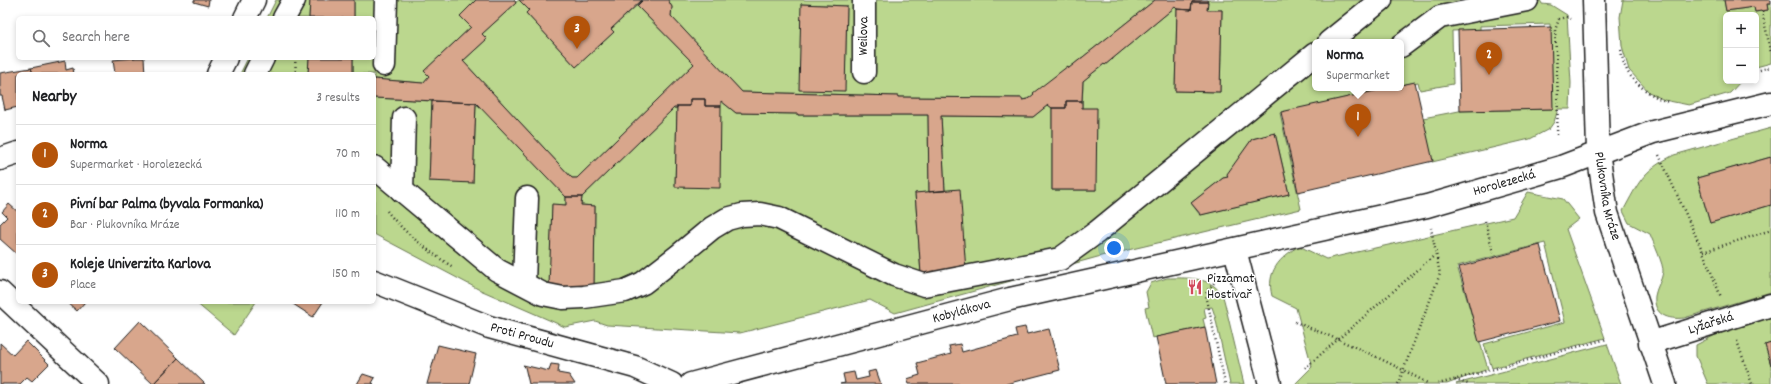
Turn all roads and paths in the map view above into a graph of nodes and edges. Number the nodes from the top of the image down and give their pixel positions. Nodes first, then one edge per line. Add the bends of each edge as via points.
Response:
1 (254, 0) edge
2 (294, 0) edge
3 (386, 0) edge
4 (864, 0) edge
5 (1381, 0) edge
6 (1527, 0) edge
7 (1594, 0) edge
8 (1762, 11) dead end
9 (246, 16) edge
10 (285, 16) edge
11 (1570, 19) dead end
12 (1333, 39) edge
13 (1404, 44) edge
14 (1620, 45) dead end
15 (1771, 53) edge
16 (1312, 56) edge
17 (225, 60) edge
18 (262, 60) edge
19 (295, 60) edge
20 (384, 66) dead end
21 (1771, 67) edge
22 (1759, 70) edge
23 (219, 72) edge
24 (256, 72) edge
25 (296, 72) edge
26 (864, 72) dead end
27 (1771, 103) edge
28 (1675, 104) dead end
29 (404, 118) dead end
30 (1558, 135) dead end
31 (1598, 152) junction
32 (16, 154) edge
33 (1659, 155) dead end
34 (0, 159) edge
35 (376, 169) edge
36 (402, 191) junction
37 (527, 198) dead end
38 (1427, 206) junction
39 (385, 208) dead end
40 (1485, 221) dead end
41 (1771, 230) edge
42 (1235, 250) junction
43 (1703, 252) junction
44 (1435, 255) junction
45 (1494, 256) dead end
46 (458, 269) dead end
47 (376, 282) edge
48 (524, 283) junction
49 (1214, 283) dead end
50 (0, 292) edge
51 (1771, 305) edge
52 (1729, 318) junction
53 (1295, 322) dead end
54 (1337, 338) junction
55 (1607, 340) dead end
56 (1650, 343) junction
57 (1305, 368) dead end
58 (1404, 370) junction
59 (1455, 380) junction
60 (98, 384) edge
61 (672, 384) edge
62 (691, 384) edge
63 (1225, 384) edge
64 (1270, 384) edge
65 (1398, 384) edge
66 (1429, 384) edge
67 (1438, 384) edge
68 (1468, 384) edge
69 (1665, 384) edge
70 (1752, 384) edge

1 - 9 street
2 - 10 street
3 - 20 street
4 - 26 street, Weilova
5 - 12 street
6 - 13 street via 1440,17
7 - 31 street, Plukovníka Mráze
8 - 15 path
11 - 30 path via 1559,19 1555,30
14 - 28 path via 1626,70 1642,88 1662,101
16 - 48 street via 1097,232 1060,259 924,285 894,275 779,218 760,214 727,219 643,283 625,290 563,298 543,294
17 - 23 street
18 - 24 street
19 - 25 path
21 - 22 path
27 - 31 street, Horolezecká via 1653,132
29 - 36 street
31 - 38 street, Horolezecká via 1561,167
31 - 56 street, Plukovníka Mráze via 1607,213
32 - 34 street
33 - 43 path
35 - 36 street
36 - 48 street via 497,270
37 - 48 street
38 - 42 street, Horolezecká
38 - 44 path
39 - 46 path via 412,236 441,260
40 - 45 path
41 - 43 path
42 - 62 street, Kobylákova via 1010,299
42 - 64 street
43 - 52 path
44 - 54 path
44 - 58 path via 1440,274
47 - 61 street, Proti Proudu via 489,326 635,367
49 - 63 path via 1206,295
50 - 60 street
51 - 52 street, Lyžařská
52 - 56 street, Lyžařská
52 - 70 path
53 - 54 path
54 - 57 path
54 - 58 path
55 - 59 path
56 - 69 street, Plukovníka Mráze
58 - 65 path
58 - 66 path
59 - 67 path
59 - 68 path

